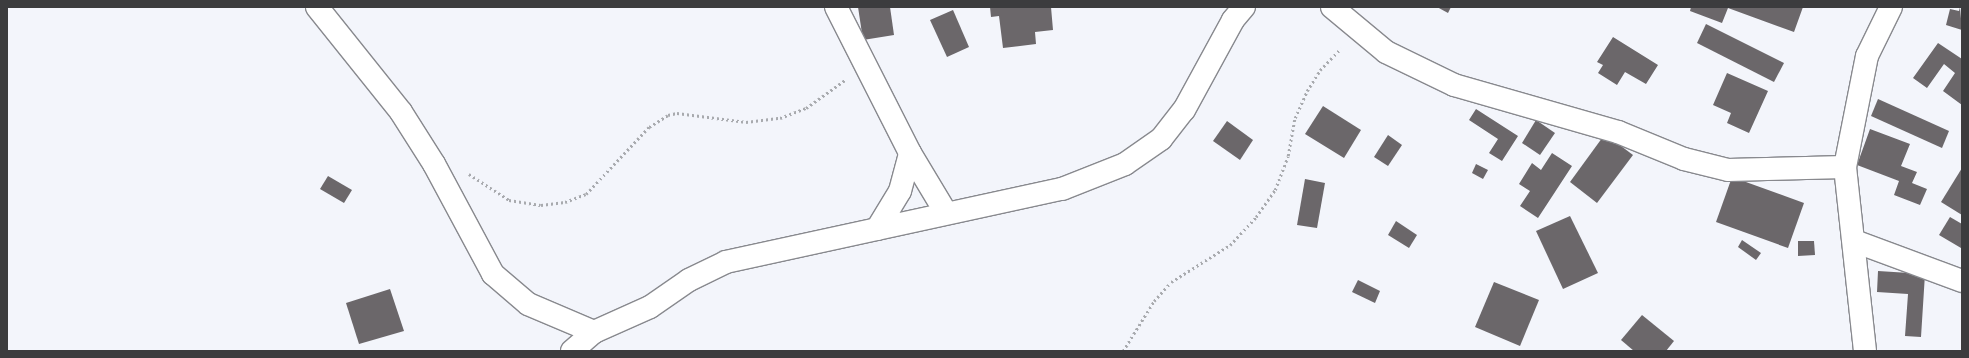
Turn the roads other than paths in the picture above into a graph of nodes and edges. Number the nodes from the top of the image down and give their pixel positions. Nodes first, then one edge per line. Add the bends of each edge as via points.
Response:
1 (317, 7) edge
2 (836, 7) edge
3 (1244, 7) edge
4 (1332, 7) edge
5 (1891, 7) edge
6 (910, 153) junction
7 (1845, 167) junction
8 (946, 213) junction
9 (877, 230) junction
10 (1854, 241) junction
11 (1962, 281) edge
12 (594, 332) junction
13 (572, 351) edge
14 (1865, 351) edge

1 - 12 street via 401,112 434,164 493,274 528,304
2 - 6 street
3 - 8 street via 1234,20 1184,110 1161,139 1137,156 1125,164 1062,189
4 - 7 street via 1386,52 1454,85 1618,132 1684,159 1728,170
5 - 7 street via 1867,56
6 - 8 street
6 - 9 street via 900,191
7 - 10 street
8 - 9 street
9 - 12 street via 726,262 689,280 650,307
10 - 11 street
10 - 14 street
12 - 13 street

